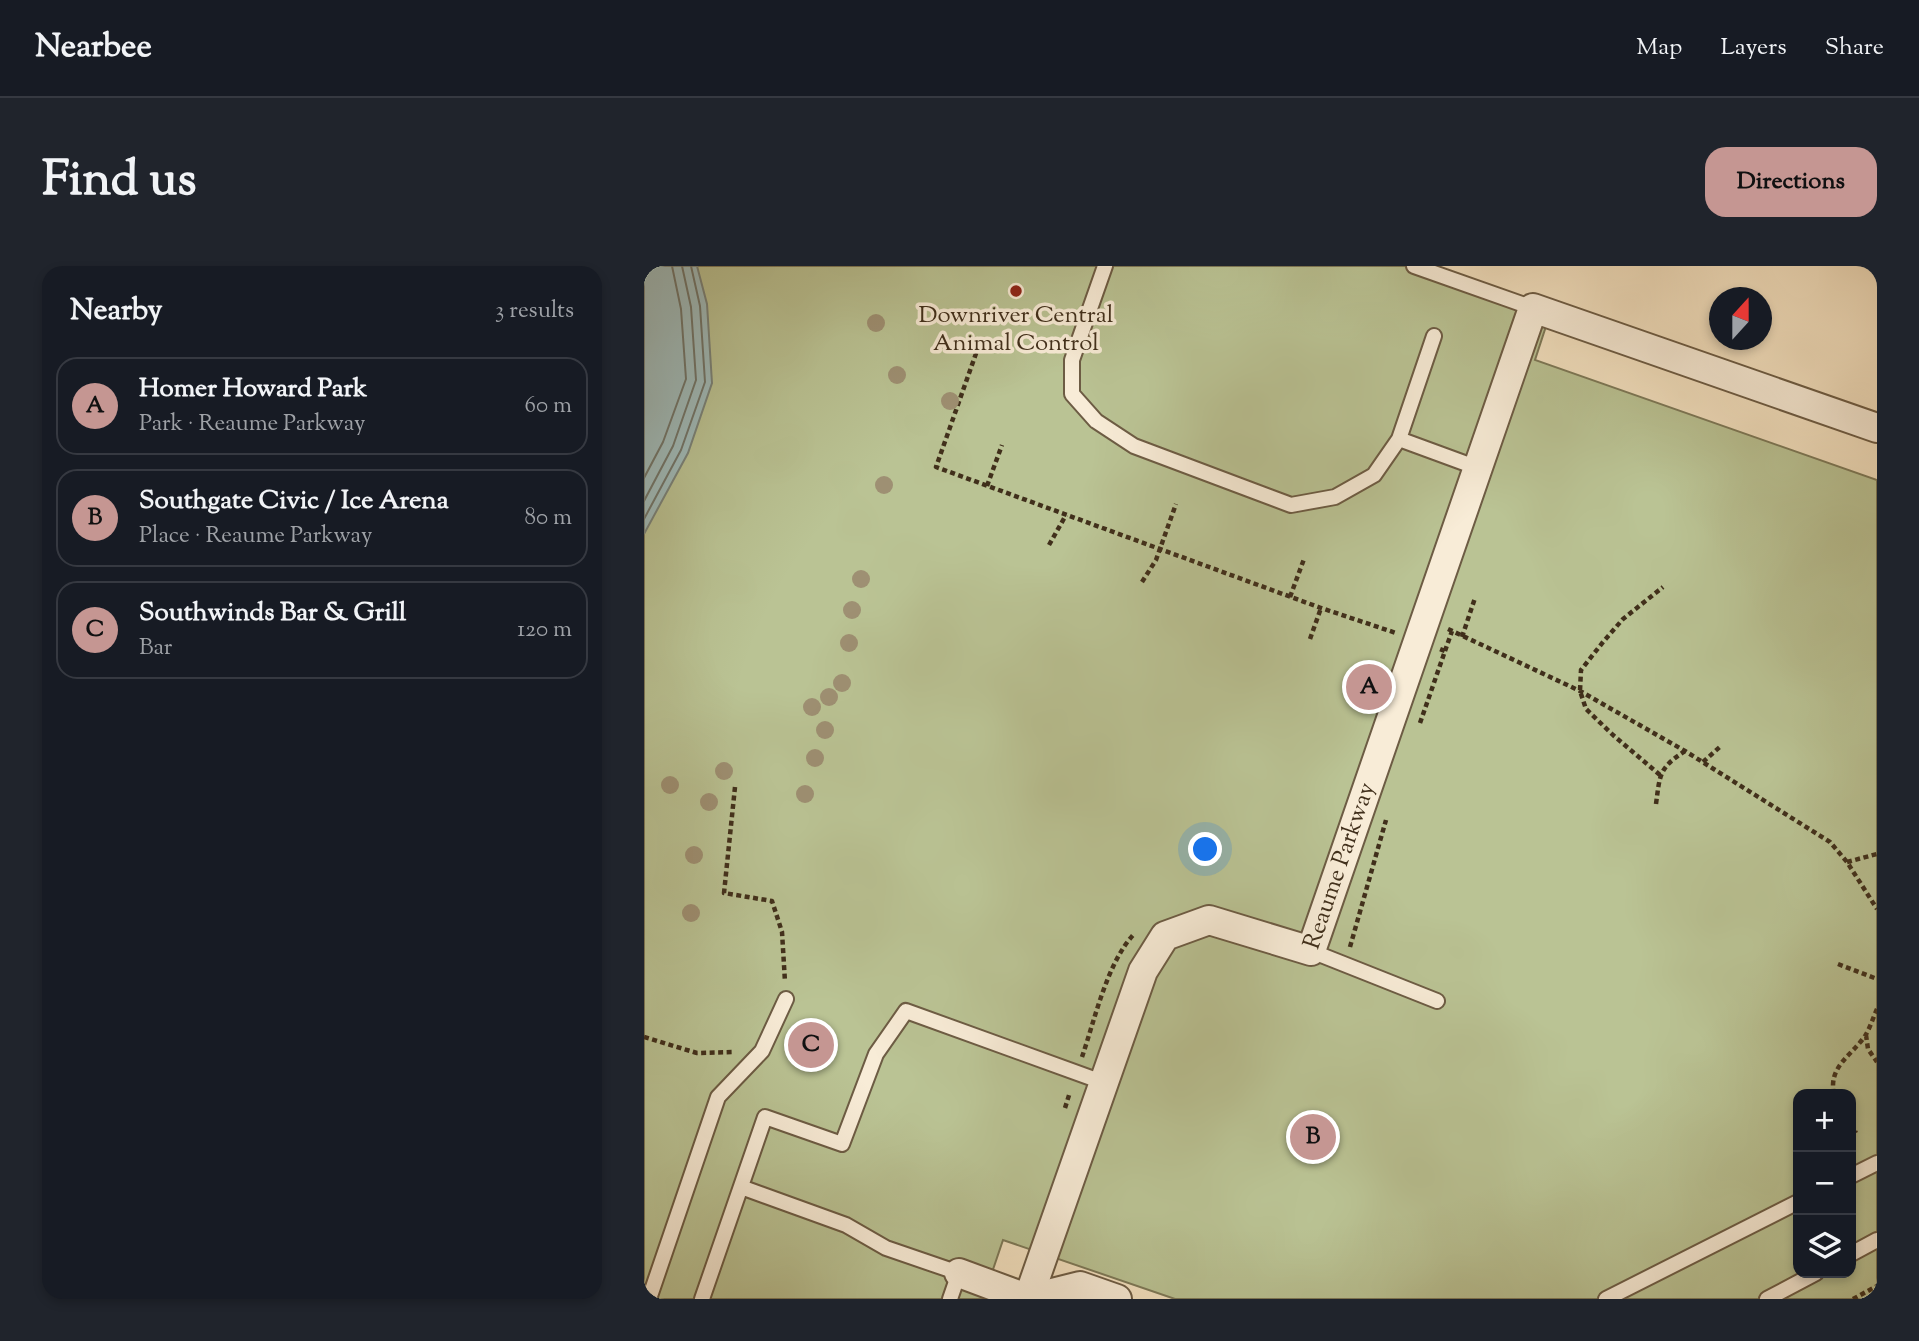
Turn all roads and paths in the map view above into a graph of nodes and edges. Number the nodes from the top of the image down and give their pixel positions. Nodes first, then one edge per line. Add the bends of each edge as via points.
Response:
1 (1105, 266) edge
2 (1415, 266) edge
3 (1533, 308) junction
4 (1434, 336) dead end
5 (979, 345) dead end
6 (1877, 428) edge
7 (1399, 439) junction
8 (1002, 445) dead end
9 (1478, 468) junction
10 (987, 486) junction
11 (1176, 504) dead end
12 (1066, 515) junction
13 (1049, 545) dead end
14 (1161, 550) junction
15 (1304, 559) dead end
16 (1142, 582) dead end
17 (1663, 587) dead end
18 (1290, 597) junction
19 (1475, 598) dead end
20 (1321, 608) junction
21 (1439, 625) dead end
22 (1452, 631) junction
23 (1462, 636) junction
24 (1407, 637) dead end
25 (1310, 639) dead end
26 (1432, 646) dead end
27 (1445, 651) junction
28 (1580, 691) junction
29 (1419, 726) dead end
30 (1722, 745) dead end
31 (1685, 751) junction
32 (1703, 762) junction
33 (1660, 775) junction
34 (735, 787) dead end
35 (1656, 804) dead end
36 (1388, 814) dead end
37 (1877, 854) edge
38 (1847, 862) junction
39 (1877, 909) edge
40 (1311, 951) junction
41 (1348, 955) dead end
42 (1838, 964) dead end
43 (1877, 979) edge
44 (786, 999) joint
45 (1437, 1001) dead end
46 (1877, 1009) edge
47 (1866, 1034) junction
48 (644, 1037) edge
49 (762, 1051) junction
50 (1877, 1062) edge
51 (1105, 1083) junction
52 (1833, 1089) edge
53 (1877, 1163) edge
54 (1856, 1174) edge
55 (741, 1187) junction
56 (1793, 1205) edge
57 (1877, 1240) edge
58 (1856, 1251) edge
59 (1807, 1278) edge
60 (955, 1286) edge
61 (1877, 1286) edge
62 (649, 1299) edge
63 (702, 1299) edge
64 (1028, 1299) edge
65 (1117, 1299) edge
66 (1606, 1299) edge
67 (1767, 1299) edge
68 (1853, 1299) edge

1 - 7 lane via 1072,360 1072,394 1096,421 1134,446 1291,505 1335,497 1374,475
2 - 3 lane
3 - 6 street
3 - 9 street, Reaume Parkway
4 - 7 lane
5 - 10 path via 936,467
7 - 9 lane
8 - 10 path
9 - 40 street, Reaume Parkway
10 - 12 path
11 - 14 path
12 - 13 path
12 - 14 path
14 - 16 path
14 - 18 path
15 - 18 path
17 - 28 path via 1603,642 1581,670
18 - 20 path
19 - 23 path
20 - 24 path
20 - 25 path
21 - 22 path
22 - 23 path
22 - 27 path
23 - 28 path
26 - 27 path
27 - 29 path
28 - 31 path
28 - 33 path via 1586,709
30 - 32 path
31 - 32 path
31 - 33 path
32 - 38 path via 1830,842
33 - 35 path
34 - 44 path via 724,893 772,901 782,932
36 - 41 path
37 - 38 path
38 - 39 path
40 - 45 lane
40 - 51 street, Reaume Parkway via 1209,920 1165,936 1143,971
42 - 43 path
44 - 49 lane
46 - 47 path
47 - 50 path via 1868,1049
47 - 52 path via 1838,1067
48 - 49 path via 697,1053
49 - 62 lane via 718,1097
51 - 55 lane via 906,1011 876,1054 842,1143 765,1117
51 - 64 street, Reaume Parkway
53 - 54 lane
55 - 60 lane via 846,1225
55 - 63 lane
56 - 66 lane
57 - 58 lane
59 - 67 lane
60 - 64 street via 994,1288
61 - 68 path
64 - 65 street via 1080,1286

